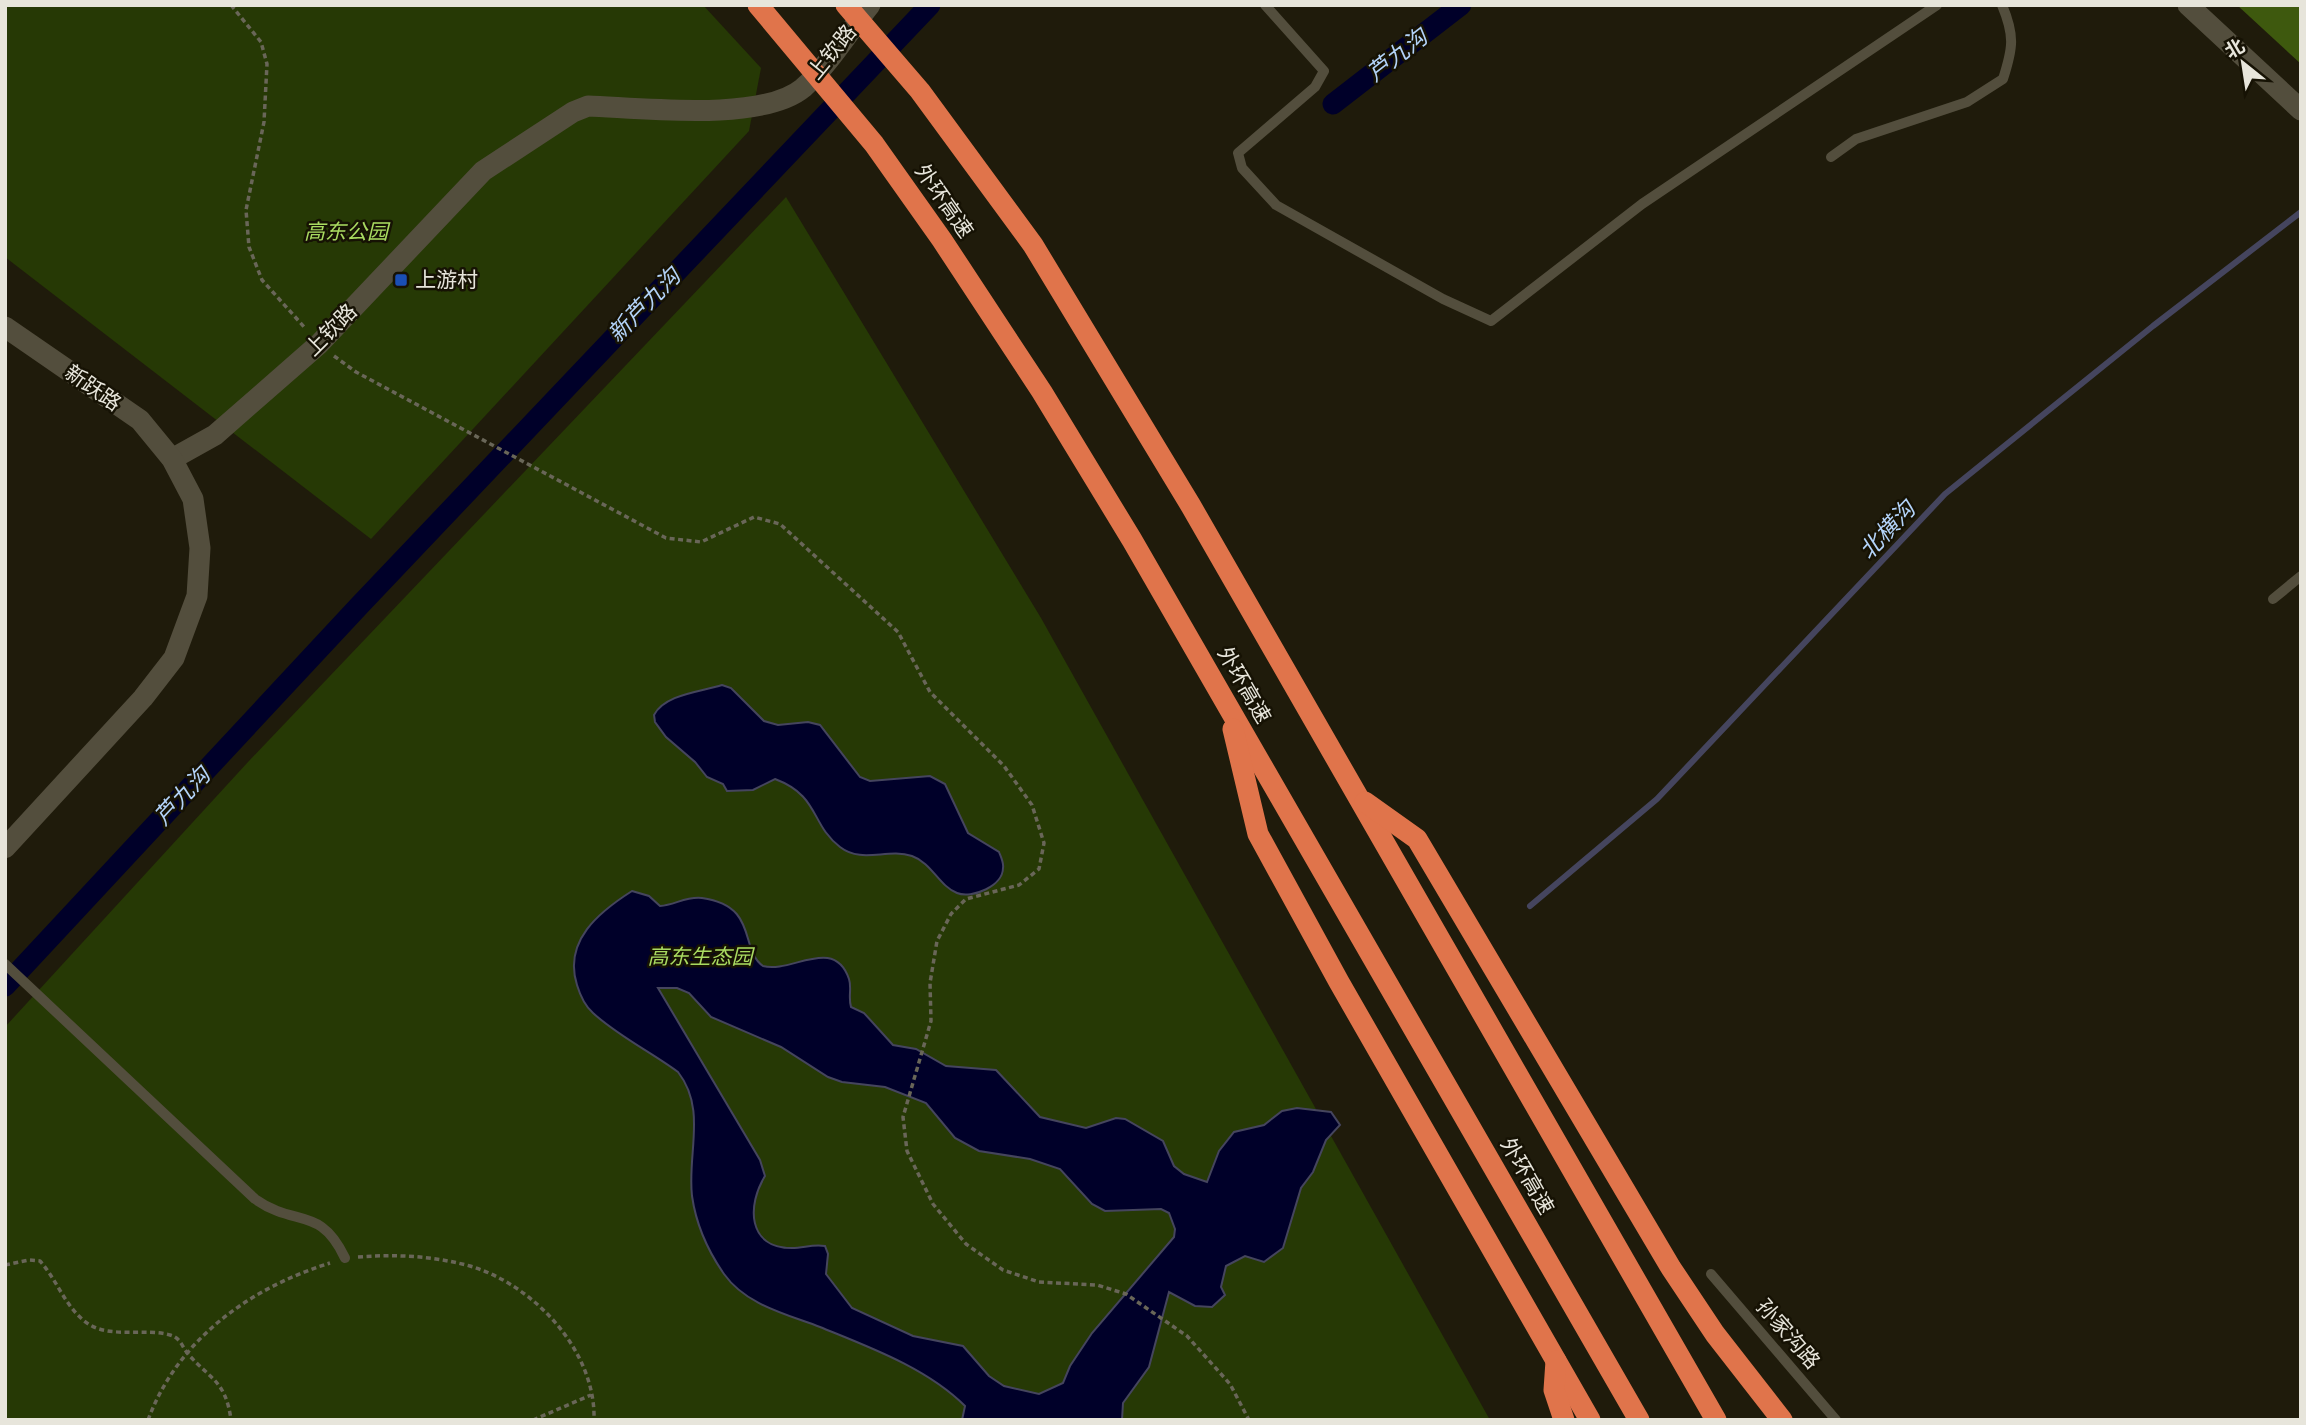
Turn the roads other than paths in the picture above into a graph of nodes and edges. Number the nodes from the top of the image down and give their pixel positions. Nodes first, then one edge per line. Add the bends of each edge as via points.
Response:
1 (758, 5) edge
2 (846, 5) edge
3 (870, 5) edge
4 (1265, 5) edge
5 (1937, 5) edge
6 (2002, 5) edge
7 (2188, 5) edge
8 (2301, 110) edge
9 (1830, 157) dead end
10 (5, 327) edge
11 (172, 459) junction
12 (2301, 576) edge
13 (2273, 599) dead end
14 (1228, 706) junction
15 (1359, 798) junction
16 (5, 848) edge
17 (5, 964) edge
18 (345, 1258) road end
19 (1711, 1274) dead end
20 (1556, 1361) junction
21 (1564, 1420) edge
22 (1590, 1420) edge
23 (1639, 1420) edge
24 (1716, 1420) edge
25 (1782, 1420) edge
26 (1836, 1420) edge

1 - 14 highway, 外环高速 via 874,144 942,240 1042,392
2 - 15 highway, 外环高速 via 920,91 1033,245 1191,506
3 - 11 street, 上钦路 via 804,87 788,97 750,109 588,106 573,112 484,171 319,344 215,435
4 - 5 lane via 1324,71 1315,87 1238,153 1242,168 1276,205 1491,321 1642,204
6 - 9 lane via 2013,30 2003,79 1967,102 1856,139
7 - 8 street
10 - 11 street, 新跃路 via 140,420
11 - 16 street via 193,499 200,548 197,596 174,657 144,698
12 - 13 lane
14 - 20 highway via 1258,834
14 - 23 highway, 外环高速
15 - 24 highway, 外环高速
15 - 25 highway via 1417,839 1671,1268
17 - 18 lane via 255,1199 277,1212 327,1228
19 - 26 lane, 孙家沟路
20 - 21 highway via 1554,1390
20 - 22 highway

